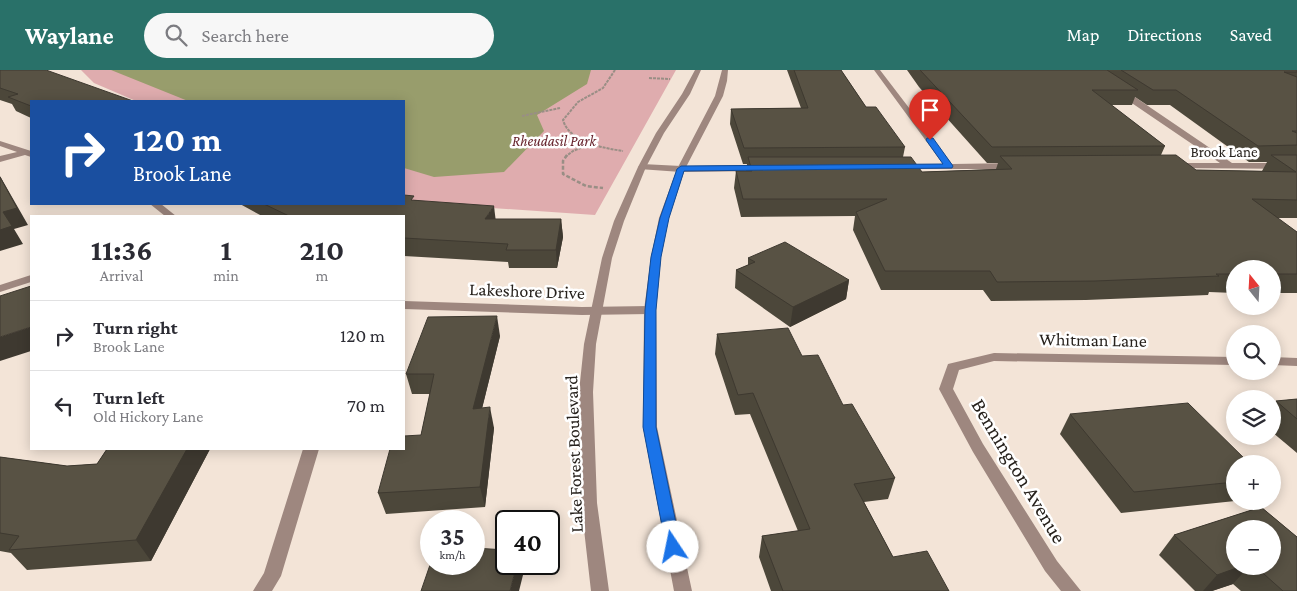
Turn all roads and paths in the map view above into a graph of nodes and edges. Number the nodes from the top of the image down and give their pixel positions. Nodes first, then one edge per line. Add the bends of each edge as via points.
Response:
1 (615, 70) edge
2 (698, 70) edge
3 (725, 70) edge
4 (878, 70) edge
5 (649, 78) dead end
6 (670, 79) dead end
7 (1112, 86) edge
8 (560, 108) dead end
9 (522, 116) dead end
10 (0, 143) edge
11 (591, 144) junction
12 (622, 151) dead end
13 (29, 153) edge
14 (0, 159) edge
15 (949, 166) junction
16 (1027, 166) edge
17 (1162, 166) edge
18 (1230, 166) junction
19 (1297, 166) edge
20 (642, 167) junction
21 (890, 167) edge
22 (770, 168) edge
23 (681, 169) junction
24 (603, 188) dead end
25 (156, 205) edge
26 (170, 215) edge
27 (30, 278) edge
28 (0, 289) edge
29 (405, 305) edge
30 (597, 310) junction
31 (650, 310) junction
32 (1226, 361) edge
33 (1281, 361) edge
34 (1297, 362) edge
35 (952, 367) joint
36 (311, 450) edge
37 (262, 591) edge
38 (600, 591) edge
39 (683, 591) edge
40 (1072, 591) edge

1 - 11 path via 603,88 578,102 563,120 572,134
2 - 20 street, Lake Forest Boulevard
3 - 23 street via 719,96
4 - 15 street
5 - 6 path
7 - 18 street
8 - 9 path
10 - 13 street
11 - 12 path
11 - 24 path via 569,153 561,165 564,174 586,186
13 - 14 street
15 - 16 street
15 - 21 street
17 - 18 street, Brook Lane
18 - 19 street, Brook Lane
20 - 23 street
20 - 30 street, Lake Forest Boulevard via 607,258
22 - 23 street
23 - 31 street via 664,218
25 - 26 street
27 - 28 street
29 - 30 street, Lakeshore Drive
30 - 31 street, Lakeshore Drive
30 - 38 street, Lake Forest Boulevard via 586,392 589,503
31 - 39 street via 650,427
32 - 35 street, Whitman Lane via 994,357
33 - 34 street
35 - 40 street, Bennington Avenue via 946,389 978,448 1051,566
36 - 37 street via 272,576

